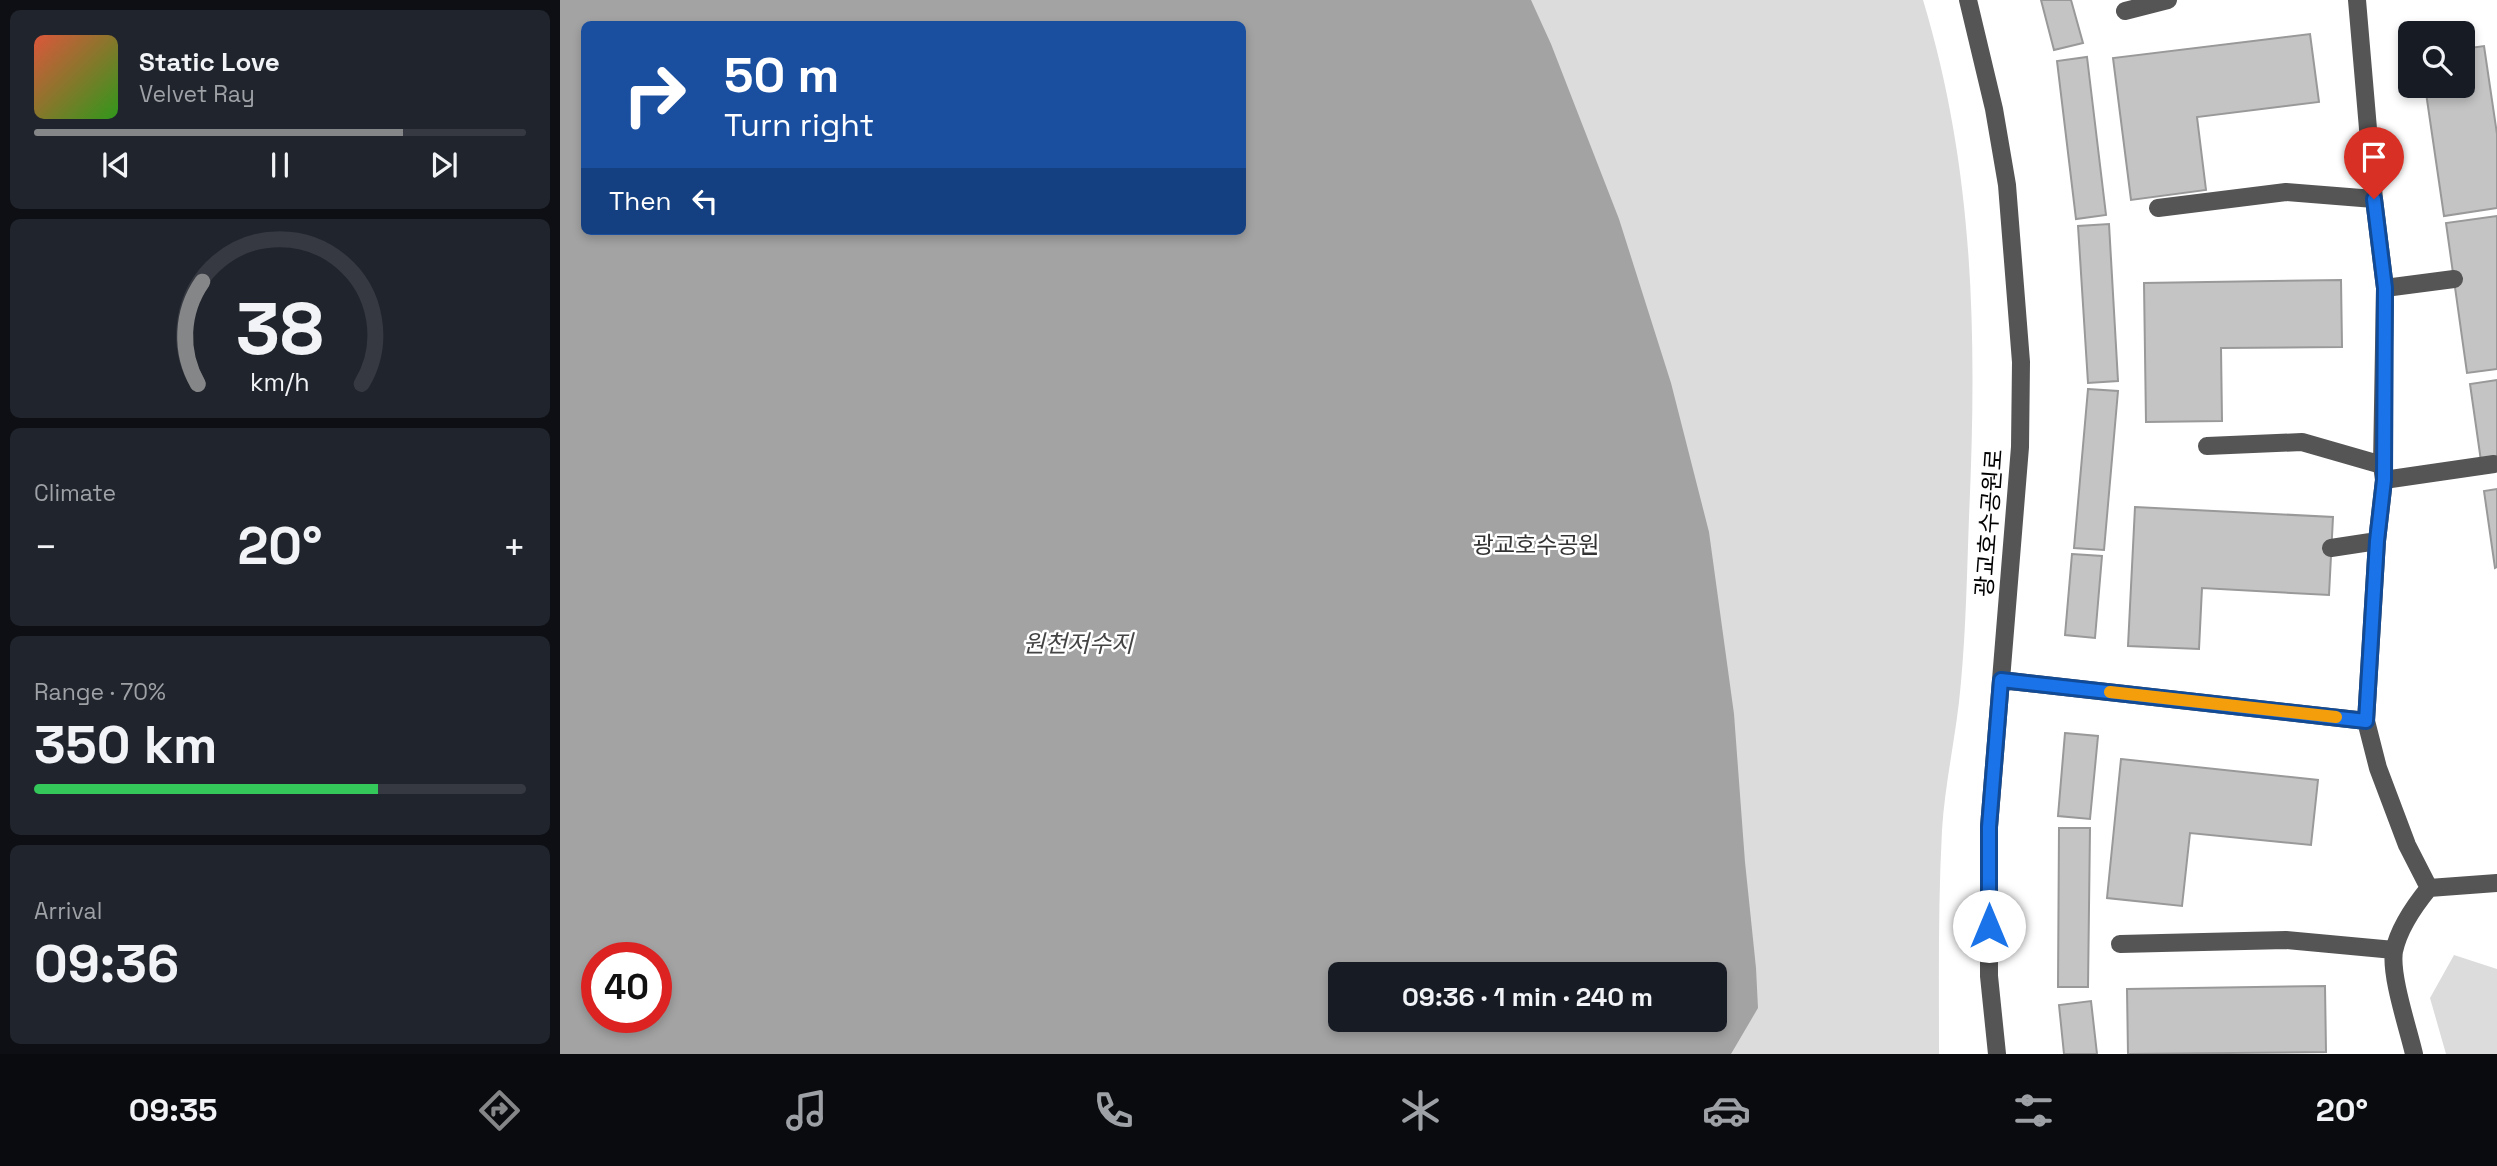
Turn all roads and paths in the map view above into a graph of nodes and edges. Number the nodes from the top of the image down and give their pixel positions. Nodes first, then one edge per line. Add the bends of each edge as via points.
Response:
1 (1968, 0) edge
2 (2168, 0) edge
3 (2357, 0) edge
4 (2125, 11) dead end
5 (2374, 199) junction
6 (2158, 208) dead end
7 (2454, 279) dead end
8 (2385, 288) junction
9 (2207, 446) dead end
10 (2494, 464) dead end
11 (2383, 472) junction
12 (2377, 541) junction
13 (2331, 548) dead end
14 (2001, 680) junction
15 (2366, 721) junction
16 (2497, 883) edge
17 (2429, 888) junction
18 (2120, 944) dead end
19 (2394, 950) junction
20 (1997, 1054) edge
21 (2414, 1054) edge

1 - 14 street, 광교호수공원로 via 2007,185 2021,362 2020,447
2 - 4 street
3 - 5 street
5 - 6 street via 2286,192
5 - 8 street
7 - 8 street
8 - 11 street
9 - 11 street via 2302,442
10 - 11 street
11 - 12 street
12 - 13 street
12 - 15 street
14 - 15 street
14 - 20 street, 광교호수공원로 via 1989,827 1989,976
15 - 17 street via 2407,845
16 - 17 street
17 - 19 street via 2413,908
18 - 19 street via 2286,940
19 - 21 street via 2393,974

